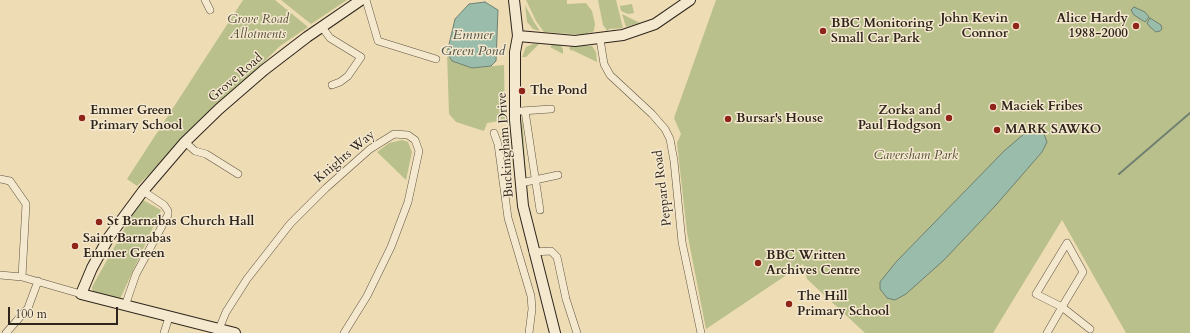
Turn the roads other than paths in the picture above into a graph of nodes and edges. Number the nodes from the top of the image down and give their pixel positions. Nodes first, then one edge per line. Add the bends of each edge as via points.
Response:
1 (205, 0) edge
2 (361, 0) edge
3 (366, 0) edge
4 (514, 0) edge
5 (690, 0) edge
6 (210, 10) dead end
7 (322, 27) junction
8 (518, 36) junction
9 (600, 39) junction
10 (436, 59) dead end
11 (332, 85) dead end
12 (551, 109) dead end
13 (520, 111) junction
14 (494, 133) dead end
15 (185, 142) junction
16 (238, 174) dead end
17 (558, 175) dead end
18 (0, 179) edge
19 (534, 180) junction
20 (521, 183) junction
21 (143, 191) junction
22 (540, 210) dead end
23 (533, 252) junction
24 (0, 275) edge
25 (22, 278) junction
26 (38, 281) junction
27 (81, 294) junction
28 (125, 306) junction
29 (1062, 307) junction
30 (169, 317) junction
31 (218, 329) junction
32 (1090, 329) dead end
33 (6, 333) edge
34 (164, 333) edge
35 (235, 333) edge
36 (344, 333) edge
37 (529, 333) edge
38 (555, 333) edge
39 (577, 333) edge
40 (701, 333) edge
41 (1047, 333) edge

1 - 6 street
2 - 7 street, Grove Road
3 - 10 street via 378,41
4 - 8 street
5 - 9 street via 655,24 626,34
7 - 11 street via 330,38 361,56 348,76
7 - 15 street, Grove Road via 264,70
8 - 9 street via 575,41
8 - 13 street, Buckingham Drive via 515,52
9 - 40 street, Peppard Road via 604,64 610,75 652,114 670,139 682,242
12 - 13 street
13 - 19 street
13 - 20 street, Buckingham Drive
14 - 37 street, Buckingham Drive via 498,144 508,218 531,296
15 - 16 street via 195,151 206,154
15 - 21 street, Grove Road
17 - 19 street
18 - 25 street via 10,181 26,204
19 - 20 street
19 - 22 street
20 - 23 street, Buckingham Drive
21 - 27 street, Grove Road via 108,237
21 - 28 street via 164,205 168,215 136,274
23 - 38 street, Buckingham Drive
23 - 39 street via 551,251 557,257
24 - 25 street
25 - 26 street
26 - 27 street
26 - 33 street via 28,308
27 - 28 street
28 - 30 street
29 - 29 street via 1036,294 1066,243 1083,272
29 - 32 street
29 - 41 street
30 - 31 street
30 - 34 street
31 - 35 street
31 - 36 street, Knights Way via 247,279 300,214 370,149 394,134 408,135 415,140 419,151 408,202 391,247 367,296

